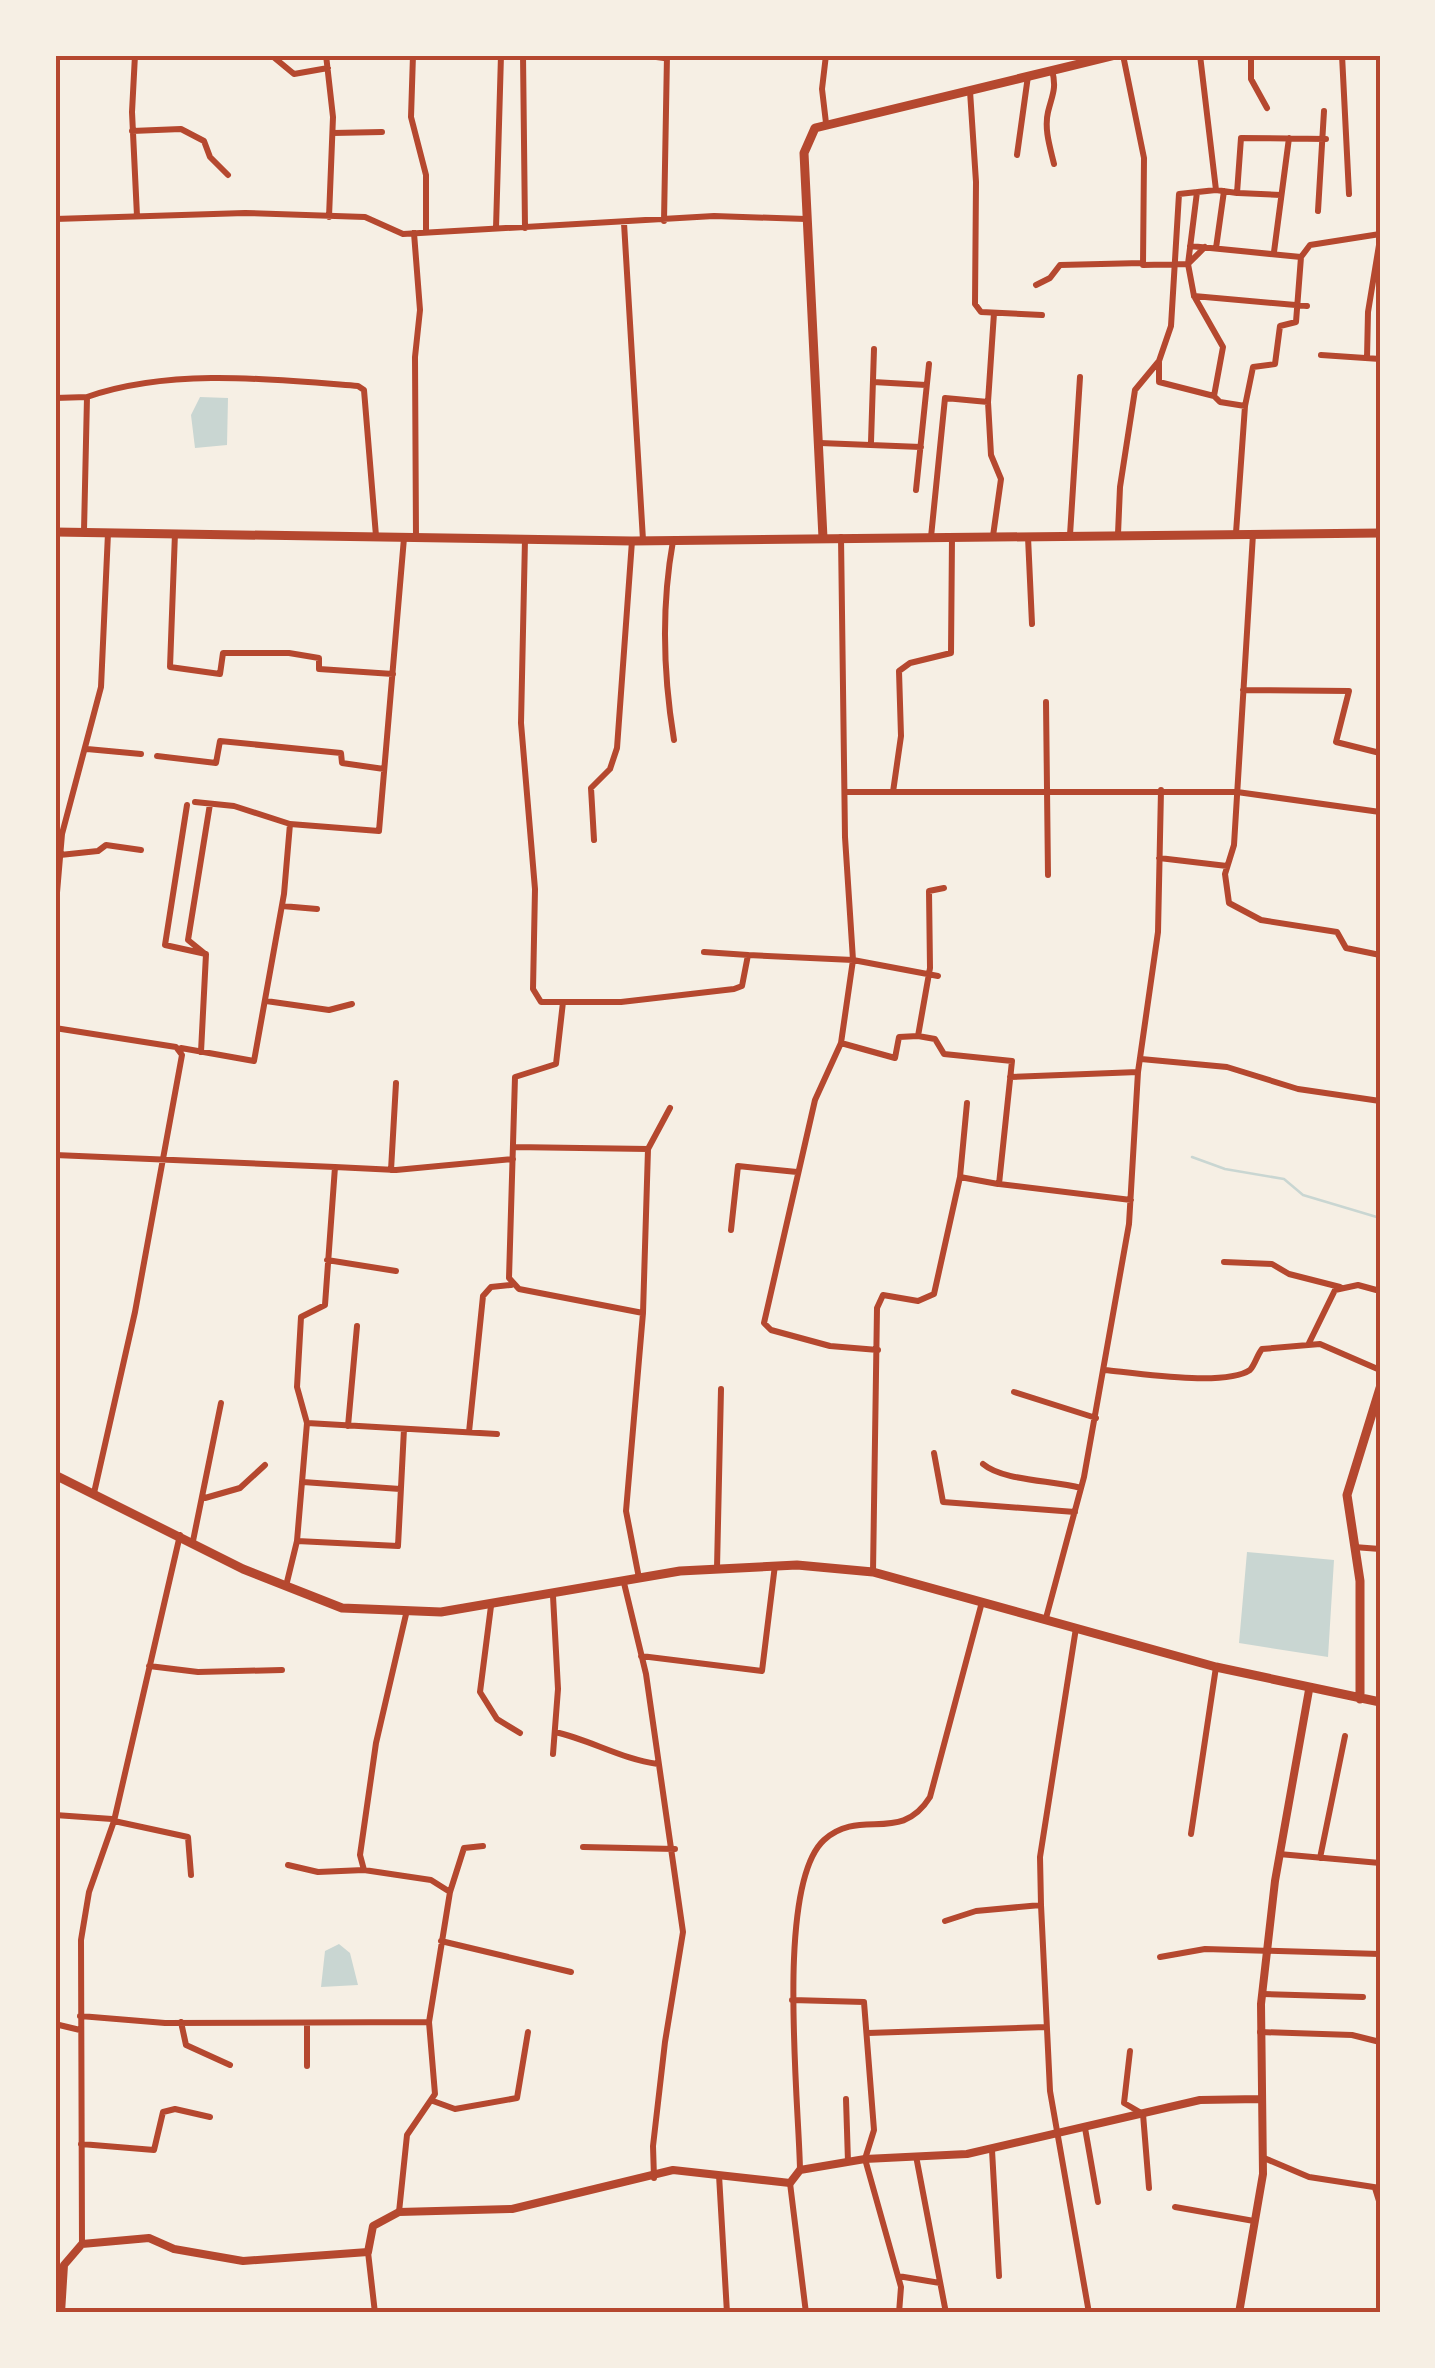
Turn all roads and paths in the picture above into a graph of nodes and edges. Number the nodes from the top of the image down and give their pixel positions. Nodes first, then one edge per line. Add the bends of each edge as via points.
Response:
1 (134, 55) edge
2 (271, 55) edge
3 (326, 55) edge
4 (412, 55) edge
5 (501, 55) edge
6 (523, 55) edge
7 (641, 55) edge
8 (793, 55) edge
9 (826, 55) edge
10 (1119, 55) edge
11 (1200, 55) edge
12 (1250, 55) edge
13 (1342, 55) edge
14 (666, 56) edge
15 (328, 68) junction
16 (1052, 70) junction
17 (1028, 76) junction
18 (970, 90) junction
19 (1267, 108) dead end
20 (1324, 111) dead end
21 (826, 123) junction
22 (132, 131) junction
23 (382, 132) dead end
24 (333, 133) junction
25 (1288, 138) junction
26 (1326, 139) junction
27 (1018, 155) dead end
28 (1054, 164) dead end
29 (228, 175) dead end
30 (1220, 191) junction
31 (1197, 192) junction
32 (1238, 193) junction
33 (1349, 194) dead end
34 (1282, 195) junction
35 (1318, 211) dead end
36 (137, 216) junction
37 (330, 217) junction
38 (55, 219) edge
39 (806, 219) junction
40 (664, 220) junction
41 (624, 223) junction
42 (496, 228) junction
43 (525, 228) junction
44 (426, 231) junction
45 (414, 232) junction
46 (1380, 237) edge
47 (1190, 246) junction
48 (1205, 247) junction
49 (1216, 248) junction
50 (1274, 252) junction
51 (1300, 257) junction
52 (1142, 263) junction
53 (1188, 264) junction
54 (1172, 265) junction
55 (1036, 285) dead end
56 (1194, 296) junction
57 (1303, 306) junction
58 (994, 313) junction
59 (1042, 315) dead end
60 (874, 349) dead end
61 (1321, 355) dead end
62 (1367, 358) junction
63 (1380, 359) edge
64 (1159, 361) junction
65 (929, 364) dead end
66 (1080, 378) dead end
67 (872, 382) junction
68 (926, 385) junction
69 (1214, 396) junction
70 (55, 398) edge
71 (87, 398) junction
72 (988, 402) junction
73 (1245, 406) junction
74 (871, 442) junction
75 (820, 443) junction
76 (921, 447) junction
77 (916, 490) dead end
78 (108, 530) junction
79 (84, 531) junction
80 (174, 531) junction
81 (55, 532) edge
82 (1236, 533) junction
83 (1380, 533) edge
84 (1118, 534) junction
85 (1253, 534) junction
86 (1070, 535) junction
87 (376, 536) junction
88 (993, 536) junction
89 (1028, 536) junction
90 (404, 537) junction
91 (932, 537) junction
92 (952, 537) junction
93 (416, 538) junction
94 (822, 538) junction
95 (841, 538) junction
96 (525, 540) junction
97 (638, 540) junction
98 (673, 540) junction
99 (1032, 624) dead end
100 (392, 674) junction
101 (1243, 690) junction
102 (1046, 702) dead end
103 (674, 740) dead end
104 (87, 749) junction
105 (141, 754) dead end
106 (1380, 754) edge
107 (157, 756) dead end
108 (384, 769) junction
109 (1161, 790) junction
110 (1046, 791) junction
111 (847, 792) junction
112 (894, 792) junction
113 (1237, 792) junction
114 (210, 804) junction
115 (1380, 812) edge
116 (290, 824) junction
117 (594, 840) dead end
118 (141, 850) dead end
119 (60, 854) junction
120 (1159, 858) junction
121 (1228, 866) junction
122 (1048, 875) dead end
123 (944, 888) dead end
124 (282, 906) junction
125 (317, 909) dead end
126 (55, 916) edge
127 (704, 952) dead end
128 (206, 954) junction
129 (748, 955) junction
130 (1380, 955) edge
131 (853, 960) junction
132 (929, 974) junction
133 (938, 976) dead end
134 (266, 1001) junction
135 (563, 1002) junction
136 (352, 1004) dead end
137 (55, 1028) edge
138 (918, 1036) junction
139 (841, 1043) junction
140 (181, 1048) junction
141 (201, 1052) junction
142 (1141, 1059) junction
143 (1138, 1072) junction
144 (1010, 1078) junction
145 (396, 1083) dead end
146 (1380, 1101) edge
147 (967, 1102) dead end
148 (670, 1108) dead end
149 (513, 1147) junction
150 (648, 1149) junction
151 (55, 1156) edge
152 (513, 1159) junction
153 (159, 1162) junction
154 (335, 1167) junction
155 (391, 1170) junction
156 (797, 1172) junction
157 (960, 1177) junction
158 (999, 1184) junction
159 (1130, 1200) junction
160 (731, 1230) dead end
161 (327, 1260) junction
162 (1224, 1262) dead end
163 (396, 1271) dead end
164 (511, 1285) junction
165 (1340, 1286) junction
166 (1380, 1291) edge
167 (643, 1314) junction
168 (357, 1326) dead end
169 (1310, 1342) junction
170 (878, 1350) junction
171 (1105, 1370) junction
172 (1380, 1370) edge
173 (1380, 1388) edge
174 (722, 1389) dead end
175 (1014, 1392) dead end
176 (222, 1404) dead end
177 (1096, 1418) junction
178 (306, 1423) junction
179 (1368, 1424) junction
180 (348, 1426) junction
181 (1380, 1427) edge
182 (404, 1429) junction
183 (469, 1432) junction
184 (498, 1434) dead end
185 (934, 1453) dead end
186 (983, 1464) dead end
187 (265, 1465) dead end
188 (55, 1475) edge
189 (304, 1482) junction
190 (1081, 1488) junction
191 (400, 1489) junction
192 (94, 1492) junction
193 (204, 1498) junction
194 (1074, 1512) junction
195 (180, 1534) junction
196 (193, 1540) junction
197 (297, 1541) junction
198 (1353, 1547) junction
199 (1380, 1549) edge
200 (776, 1564) junction
201 (717, 1568) junction
202 (874, 1572) junction
203 (640, 1579) junction
204 (624, 1582) junction
205 (286, 1588) junction
206 (553, 1596) junction
207 (982, 1600) junction
208 (491, 1606) junction
209 (407, 1610) junction
210 (1046, 1618) junction
211 (1076, 1627) junction
212 (642, 1656) junction
213 (149, 1666) junction
214 (1216, 1667) junction
215 (282, 1670) dead end
216 (1309, 1690) junction
217 (1360, 1699) junction
218 (1380, 1702) edge
219 (555, 1732) junction
220 (520, 1734) dead end
221 (1345, 1736) dead end
222 (553, 1754) dead end
223 (658, 1764) junction
224 (55, 1815) edge
225 (113, 1820) junction
226 (1191, 1834) dead end
227 (482, 1846) dead end
228 (583, 1847) dead end
229 (674, 1849) junction
230 (1279, 1854) junction
231 (1320, 1858) junction
232 (1380, 1864) edge
233 (288, 1865) dead end
234 (364, 1870) junction
235 (192, 1876) dead end
236 (450, 1892) junction
237 (1041, 1904) junction
238 (945, 1921) dead end
239 (441, 1941) junction
240 (1270, 1949) junction
241 (1380, 1954) edge
242 (1160, 1957) dead end
243 (571, 1972) dead end
244 (1262, 1994) junction
245 (1362, 1997) dead end
246 (792, 2000) junction
247 (80, 2016) junction
248 (180, 2022) junction
249 (429, 2022) junction
250 (55, 2024) edge
251 (306, 2024) junction
252 (1046, 2027) junction
253 (80, 2030) junction
254 (528, 2032) dead end
255 (1260, 2032) junction
256 (868, 2033) junction
257 (1380, 2042) edge
258 (1130, 2051) dead end
259 (230, 2066) dead end
260 (307, 2066) dead end
261 (846, 2099) dead end
262 (1260, 2099) junction
263 (433, 2101) junction
264 (1143, 2114) junction
265 (210, 2117) dead end
266 (1085, 2128) junction
267 (1056, 2136) junction
268 (82, 2144) junction
269 (992, 2150) junction
270 (916, 2156) junction
271 (1264, 2158) junction
272 (865, 2159) junction
273 (848, 2163) junction
274 (800, 2170) junction
275 (720, 2175) junction
276 (654, 2178) junction
277 (790, 2183) junction
278 (1149, 2188) dead end
279 (1378, 2188) edge
280 (1098, 2202) dead end
281 (1380, 2204) edge
282 (1175, 2207) dead end
283 (399, 2212) junction
284 (1254, 2221) junction
285 (82, 2244) junction
286 (368, 2252) junction
287 (898, 2276) junction
288 (999, 2276) dead end
289 (940, 2283) junction
290 (61, 2313) edge
291 (375, 2313) edge
292 (727, 2313) edge
293 (806, 2313) edge
294 (899, 2313) edge
295 (946, 2313) edge
296 (1089, 2313) edge
297 (1239, 2313) edge

1 - 22 street
2 - 15 street via 294,74
3 - 15 street
4 - 44 street via 411,117 426,175
5 - 42 street
6 - 43 street
7 - 14 street
8 - 9 street
9 - 21 street
10 - 16 main road
10 - 52 street via 1144,158
11 - 30 street
12 - 19 street via 1252,79
13 - 33 street
14 - 40 street
15 - 24 street
16 - 17 main road
16 - 28 street via 1056,97 1048,110 1048,138
17 - 18 main road
17 - 27 street
18 - 21 main road
18 - 58 street via 975,304
20 - 26 street
21 - 39 main road via 815,128 804,152
22 - 29 street via 181,129 204,141
22 - 36 street
23 - 24 street
24 - 37 street
25 - 26 street
25 - 32 street via 1242,138
25 - 34 street
26 - 35 street
30 - 31 street
30 - 32 street
30 - 49 street
31 - 47 street
31 - 54 street via 1179,194
32 - 34 street
34 - 50 street
36 - 37 street
36 - 38 street
37 - 45 street via 364,217 396,232
39 - 40 street
39 - 75 main road
40 - 41 street
41 - 43 street
41 - 97 street
42 - 43 street
42 - 44 street
44 - 45 street
45 - 93 street via 420,310
46 - 51 street via 1310,245
46 - 62 street
47 - 48 street
47 - 53 street
48 - 49 street
48 - 53 street
49 - 50 street
50 - 51 street
51 - 57 street
52 - 54 street
52 - 55 street via 1060,265
53 - 54 street
53 - 56 street
54 - 64 street via 1171,326
56 - 57 street
56 - 69 street via 1223,347
57 - 73 street via 1296,322 1280,326 1274,364 1254,367
58 - 59 street
58 - 72 street
60 - 67 street
61 - 62 street
62 - 63 street
64 - 69 street via 1159,382
64 - 84 street via 1135,390
65 - 68 street
66 - 86 street
67 - 68 street
67 - 74 street
68 - 76 street
69 - 73 street
70 - 71 street
71 - 79 street
71 - 87 street via 116,387 196,380 358,386 367,398
72 - 88 street via 991,454 1001,478
72 - 91 street via 946,398
73 - 82 street
74 - 75 street
74 - 76 street
75 - 94 main road
76 - 77 street
78 - 79 main road
78 - 80 main road
78 - 104 street via 101,686
79 - 81 main road
80 - 87 main road
80 - 100 street via 170,667 220,674 224,653 289,652 318,658 319,669
82 - 84 main road
82 - 85 main road
83 - 85 main road
84 - 86 main road
85 - 101 street
86 - 89 main road
87 - 90 main road
88 - 89 main road
88 - 92 main road
89 - 99 street
90 - 93 main road
90 - 100 street
91 - 92 main road
91 - 95 main road
92 - 112 street via 951,653 899,671
93 - 96 main road
94 - 95 main road
94 - 98 main road
95 - 111 street
96 - 97 main road
96 - 135 street via 521,723 535,889 532,989 542,1002
97 - 98 main road
97 - 117 street via 617,748 610,769 591,788
98 - 103 street via 664,669
100 - 108 street
101 - 106 street via 1350,690 1336,742
101 - 113 street
102 - 110 street
104 - 105 street
104 - 119 street
107 - 108 street via 216,763 220,741 341,753 342,763
108 - 116 street via 379,831
109 - 110 street
109 - 113 street
109 - 120 street
110 - 112 street
110 - 122 street
111 - 112 street
111 - 131 street
113 - 115 street
113 - 121 street
114 - 116 street
114 - 128 street via 188,940
114 - 128 street via 191,804 165,944
116 - 124 street
118 - 119 street via 106,845 98,852
119 - 126 street
120 - 121 street
120 - 142 street via 1158,932
121 - 130 street via 1230,903 1260,920 1337,932 1346,948
123 - 132 street via 929,891
124 - 125 street
124 - 134 street
127 - 129 street
128 - 141 street
129 - 131 street
129 - 135 street via 742,986 729,990
131 - 132 street
131 - 139 street
132 - 133 street
132 - 138 street
134 - 136 street via 329,1010
134 - 141 street via 254,1061
135 - 149 street via 556,1064 515,1077
137 - 140 street
138 - 139 street via 898,1037 895,1058
138 - 144 street via 935,1039 944,1054 1012,1060
139 - 156 street via 815,1100
140 - 141 street
140 - 153 street
142 - 143 street
142 - 146 street via 1228,1067 1298,1089
143 - 144 street
143 - 159 street
144 - 158 street
145 - 155 street
147 - 157 street
148 - 150 street
149 - 150 street
149 - 152 street
150 - 167 street
151 - 153 street
152 - 155 street
152 - 164 street
153 - 154 street
153 - 192 street
154 - 155 street
154 - 161 street
156 - 160 street via 738,1166
156 - 170 street via 764,1323 830,1346
157 - 158 street
157 - 170 street via 934,1294 918,1301 883,1295
158 - 159 street
159 - 171 street
161 - 163 street
161 - 178 street via 326,1305 301,1317 297,1387
162 - 165 street via 1272,1264
164 - 167 street
164 - 183 street via 491,1287 483,1296
165 - 166 street
165 - 169 street
167 - 203 street via 626,1510
168 - 180 street
169 - 171 street via 1262,1349 1249,1370 1191,1379
169 - 172 street
170 - 202 street
171 - 177 street
173 - 179 main road
174 - 201 street
175 - 177 street
176 - 193 street
177 - 190 street
178 - 180 street
178 - 189 street
179 - 181 street
179 - 198 main road via 1347,1495
180 - 182 street
182 - 183 street
182 - 191 street
183 - 184 street
185 - 194 street via 943,1502
186 - 190 street via 997,1476
187 - 193 street via 240,1488
188 - 192 main road
189 - 191 street
189 - 197 street
190 - 194 street
191 - 197 street via 398,1546
192 - 195 main road
193 - 196 street
194 - 210 street
195 - 196 main road
195 - 213 street
196 - 205 main road
197 - 205 street
198 - 199 street
198 - 217 main road via 1360,1581
200 - 201 main road
200 - 202 main road
200 - 212 street via 762,1671
201 - 203 main road
202 - 207 main road
203 - 204 main road
204 - 206 main road
204 - 212 street
205 - 209 main road via 342,1608
206 - 208 main road
206 - 219 street
207 - 210 main road
207 - 246 street via 930,1798 920,1814 894,1825 855,1823 820,1844 795,1930
208 - 209 main road
208 - 220 street via 480,1692 497,1719
209 - 234 street via 376,1744 360,1855
210 - 211 main road
211 - 214 main road
211 - 237 street via 1040,1857
212 - 223 street
213 - 215 street
213 - 225 street
214 - 216 main road
214 - 226 street
216 - 217 main road
216 - 230 street
217 - 218 main road
219 - 222 street
219 - 223 street
221 - 231 street
223 - 229 street
224 - 225 street
225 - 235 street via 188,1837
225 - 247 street via 89,1892
227 - 236 street via 464,1848
228 - 229 street
229 - 276 street via 683,1946 665,2042
230 - 231 street
230 - 240 street
231 - 232 street
233 - 234 street via 318,1872
234 - 236 street via 431,1880
236 - 239 street
237 - 238 street
237 - 252 street
239 - 243 street
239 - 249 street
240 - 241 street
240 - 242 street
240 - 244 street
244 - 245 street
244 - 255 street
246 - 256 street via 864,2002
246 - 274 street
247 - 248 street
247 - 253 street
248 - 251 street
248 - 259 street via 186,2044
249 - 251 street
249 - 263 street
250 - 253 street
251 - 260 street
252 - 256 street
252 - 267 street
253 - 268 street
254 - 263 street via 517,2098 455,2108
255 - 257 street
255 - 262 street
256 - 272 street via 874,2130
258 - 264 street via 1124,2103
261 - 273 street
262 - 264 street via 1200,2100
262 - 271 street
263 - 283 street via 406,2135
264 - 266 street
264 - 278 street
265 - 268 street via 163,2112 154,2150
266 - 267 street
266 - 280 street
267 - 269 street
267 - 296 street
268 - 285 street
269 - 270 street
269 - 288 street
270 - 272 street
270 - 289 street
271 - 279 street via 1309,2177
271 - 284 street
272 - 273 street
272 - 287 street
273 - 274 street
274 - 277 street
275 - 276 street via 672,2170
275 - 277 street
275 - 292 street
276 - 283 street via 512,2209
277 - 293 street
279 - 281 street
282 - 284 street
283 - 286 street via 373,2226
284 - 297 street
285 - 286 street via 149,2238 242,2261
285 - 290 street via 64,2265
286 - 291 street
287 - 289 street
287 - 294 street
289 - 295 street

